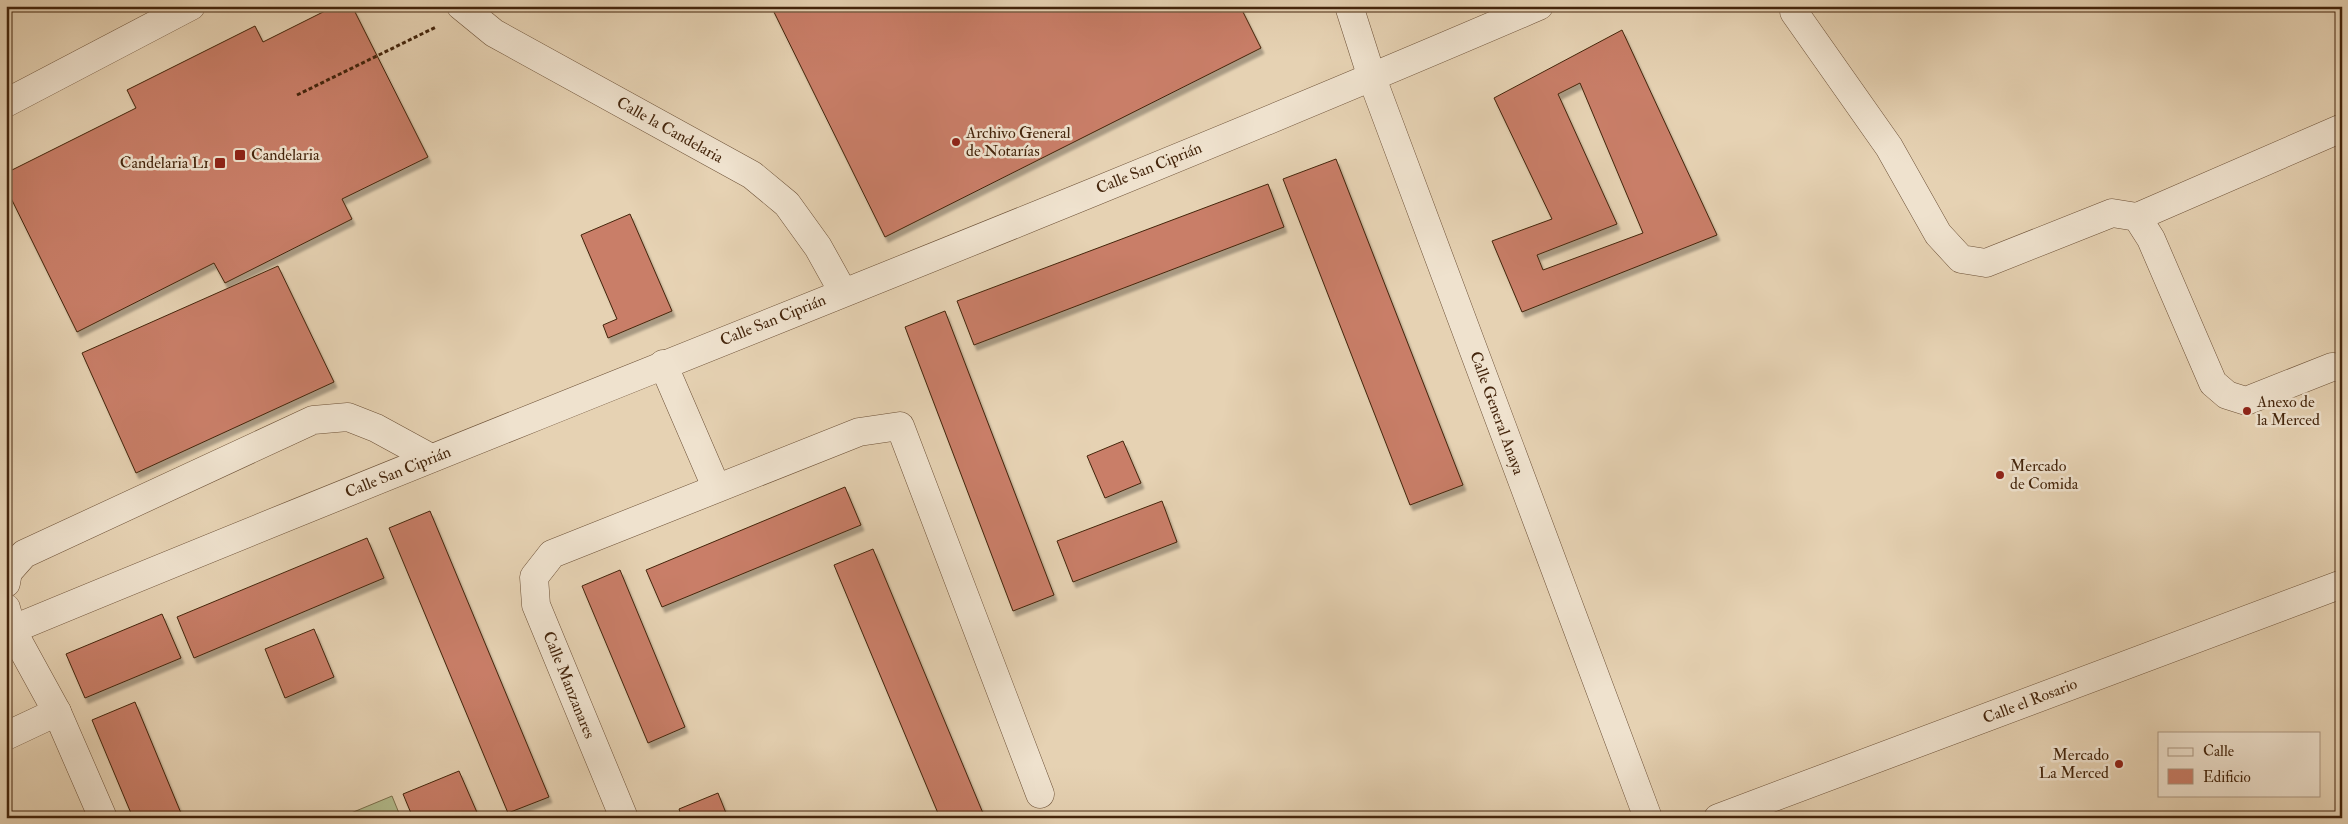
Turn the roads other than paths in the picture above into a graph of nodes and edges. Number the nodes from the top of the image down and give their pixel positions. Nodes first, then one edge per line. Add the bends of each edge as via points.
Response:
1 (191, 6) edge
2 (1349, 6) edge
3 (1540, 6) edge
4 (1794, 6) edge
5 (464, 9) edge
6 (1372, 78) junction
7 (6, 103) edge
8 (2342, 128) edge
9 (2137, 217) junction
10 (843, 292) junction
11 (663, 364) junction
12 (2342, 368) edge
13 (431, 458) junction
14 (716, 487) junction
15 (6, 582) edge
16 (2342, 584) edge
17 (8, 623) edge
18 (57, 712) junction
19 (6, 736) edge
20 (1040, 794) dead end
21 (103, 818) edge
22 (624, 818) edge
23 (1648, 818) edge
24 (1718, 818) edge

1 - 7 street
2 - 6 street, Calle General Anaya
3 - 6 street, Calle San Ciprián
4 - 9 street via 1794,12 1889,147 1938,234 1961,259 1986,263 2112,212
5 - 10 street, Calle la Candelaria via 494,33 752,175 787,204 818,247
6 - 10 street, Calle San Ciprián
6 - 23 street, Calle General Anaya
8 - 9 street
9 - 12 street via 2151,239 2213,383 2227,396 2246,401 2332,367
10 - 11 street, Calle San Ciprián
11 - 13 street, Calle San Ciprián
11 - 14 street
13 - 15 street via 376,428 348,417 313,420 24,554 8,572
13 - 17 street, Calle San Ciprián
14 - 20 street via 859,432 900,426
14 - 22 street, Calle Manzanares via 552,554 534,576 536,605
16 - 24 street, Calle el Rosario
17 - 18 street
18 - 19 street
18 - 21 street

